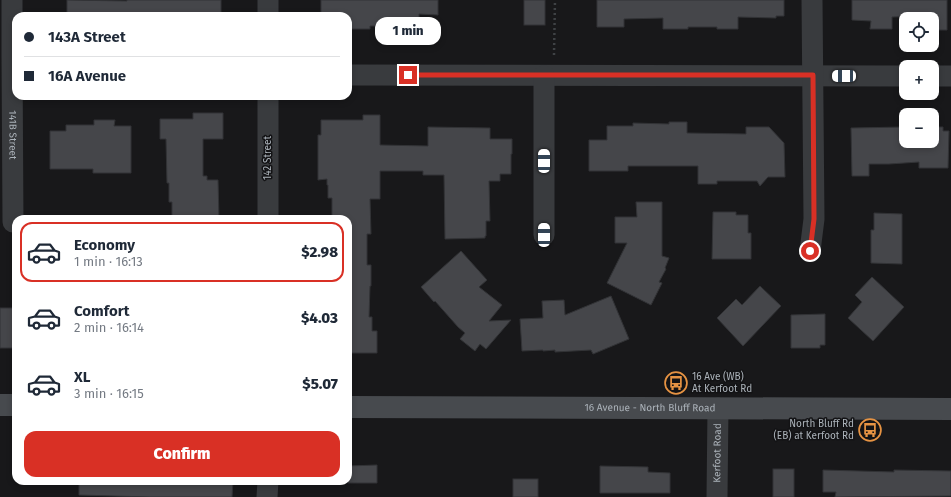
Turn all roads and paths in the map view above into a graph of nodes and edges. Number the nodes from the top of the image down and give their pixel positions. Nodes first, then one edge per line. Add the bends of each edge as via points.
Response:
1 (12, 0) edge
2 (268, 0) edge
3 (555, 0) edge
4 (812, 0) edge
5 (268, 12) edge
6 (9, 73) edge
7 (352, 75) edge
8 (813, 75) junction
9 (549, 76) junction
10 (899, 76) edge
11 (939, 76) edge
12 (951, 76) edge
13 (268, 100) edge
14 (13, 215) edge
15 (268, 215) edge
16 (544, 235) dead end
17 (810, 251) dead end
18 (0, 405) edge
19 (12, 405) edge
20 (352, 407) edge
21 (718, 408) junction
22 (951, 409) edge
23 (268, 485) edge
24 (267, 497) edge
25 (717, 497) edge

1 - 6 street, 141B Street
2 - 5 street
3 - 9 path
4 - 8 street
6 - 14 street, 141B Street
7 - 9 street
8 - 9 street
8 - 10 street
8 - 17 street via 814,219
9 - 16 street
11 - 12 street
13 - 15 street, 142 Street
18 - 19 main road
20 - 21 main road, 16 Avenue - North Bluff Road
21 - 22 main road, 16 Avenue - North Bluff Road
21 - 25 street, Kerfoot Road
23 - 24 street

